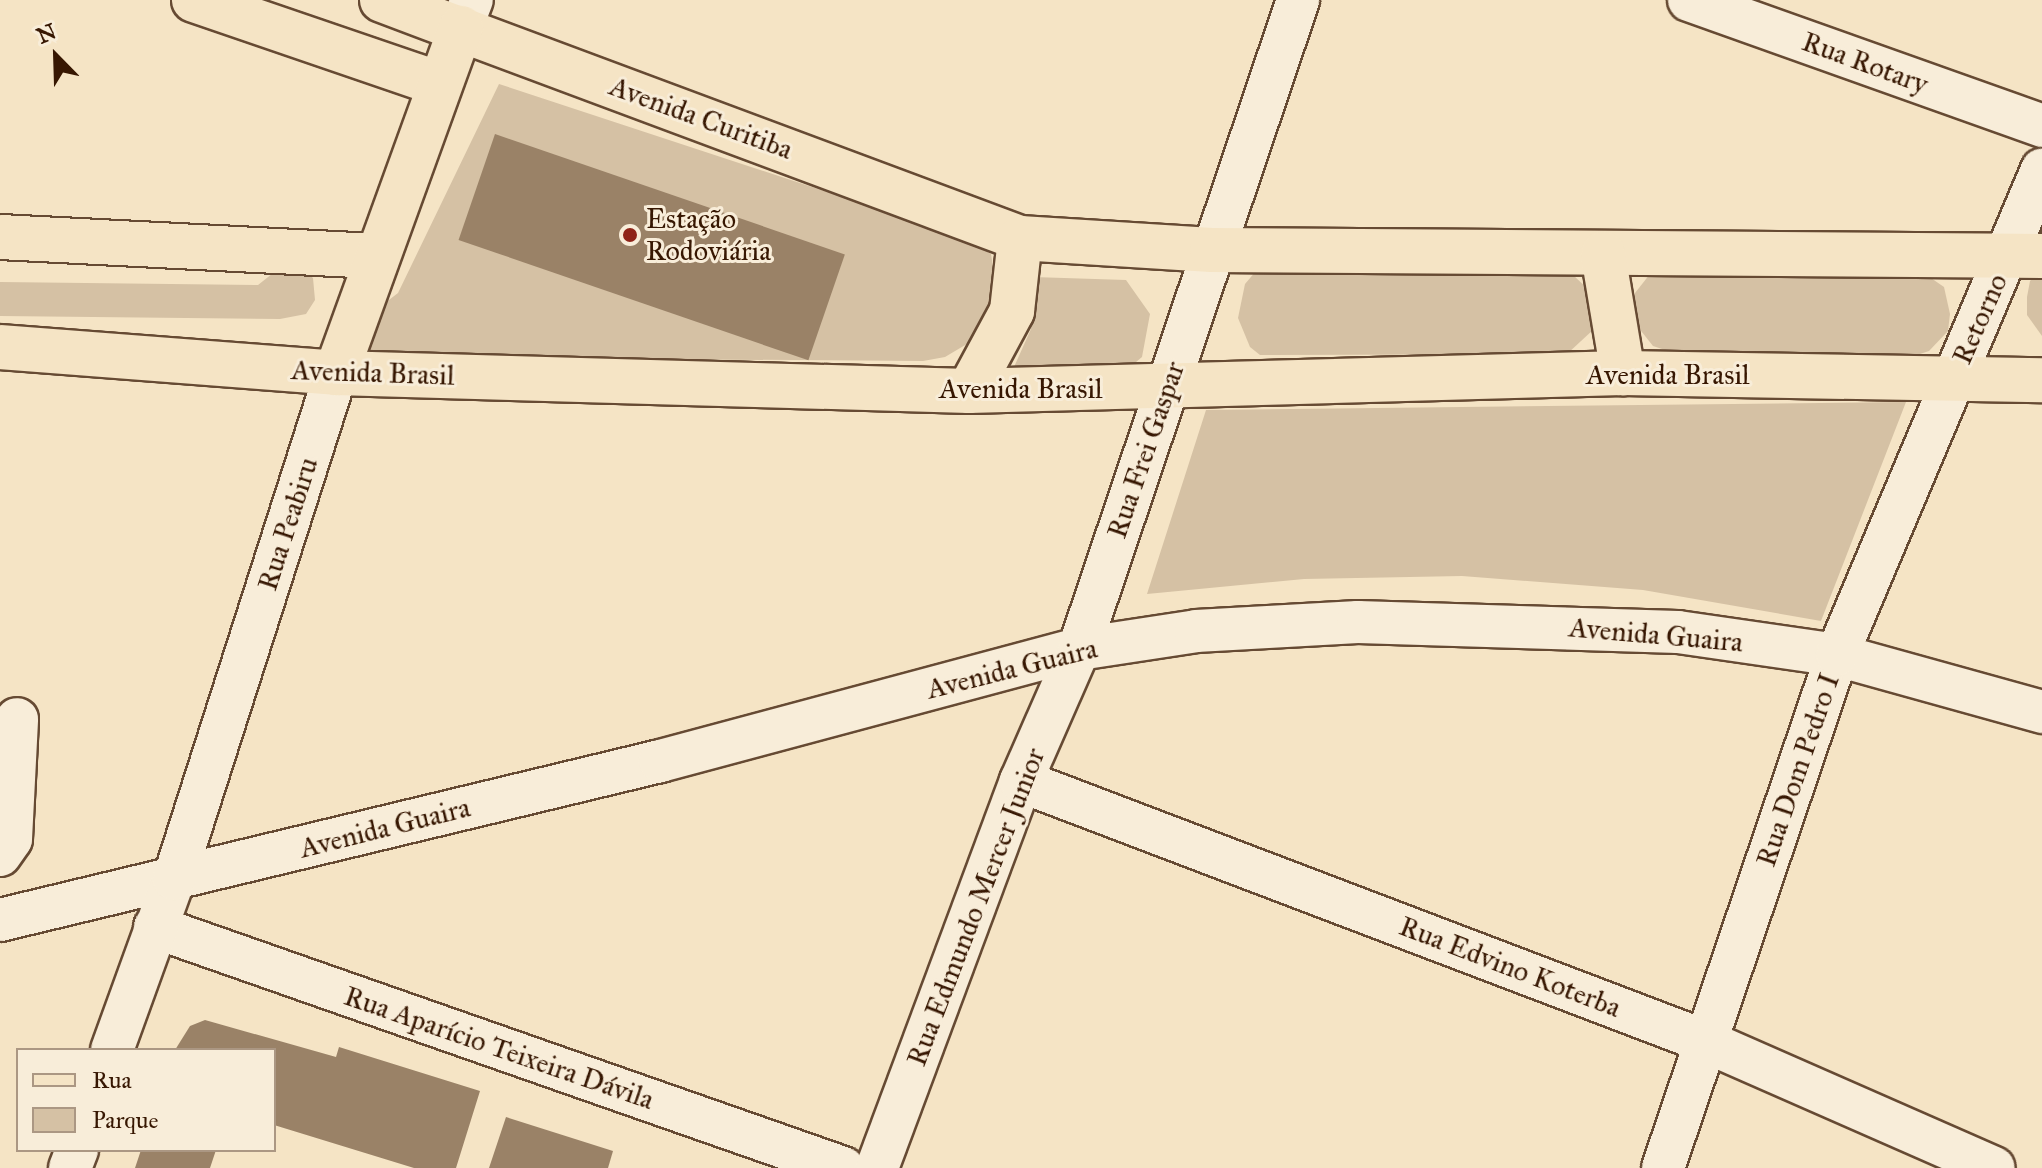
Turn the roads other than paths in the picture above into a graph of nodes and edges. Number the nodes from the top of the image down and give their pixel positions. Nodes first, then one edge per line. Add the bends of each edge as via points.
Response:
1 (194, 0) edge
2 (382, 0) edge
3 (1298, 0) edge
4 (1689, 0) edge
5 (466, 14) edge
6 (439, 84) junction
7 (2042, 126) edge
8 (2042, 170) edge
9 (0, 237) edge
10 (1020, 238) junction
11 (1212, 250) junction
12 (1603, 254) junction
13 (375, 256) junction
14 (2025, 257) edge
15 (0, 347) edge
16 (336, 373) junction
17 (1623, 373) junction
18 (1953, 380) junction
19 (2042, 380) edge
20 (1168, 388) junction
21 (969, 391) junction
22 (1079, 649) junction
23 (1837, 655) junction
24 (2042, 712) edge
25 (17, 719) dead end
26 (1021, 781) junction
27 (0, 855) edge
28 (174, 879) junction
29 (0, 920) edge
30 (155, 927) junction
31 (1707, 1042) junction
32 (113, 1048) edge
33 (843, 1168) edge
34 (877, 1168) edge
35 (1663, 1168) edge
36 (1994, 1168) edge

1 - 6 main road
2 - 5 main road, Avenida Curitiba
3 - 11 street
4 - 7 street, Rua Rotary
5 - 6 main road, Rua Peabiru
5 - 10 main road, Avenida Curitiba
6 - 13 main road, Rua Peabiru
8 - 14 street, Retorno
9 - 13 main road
10 - 11 main road
10 - 21 main road via 1012,311
11 - 12 main road
11 - 20 street, Rua Frei Gaspar
12 - 14 main road
12 - 17 main road
13 - 16 main road, Rua Peabiru
14 - 18 street, Retorno
15 - 16 main road, Avenida Brasil
16 - 21 main road, Avenida Brasil
16 - 28 street, Rua Peabiru
17 - 18 main road, Avenida Brasil
17 - 20 main road, Avenida Brasil
18 - 19 main road, Avenida Brasil
18 - 23 street, Rua Dom Pedro I
20 - 21 main road, Avenida Brasil
20 - 22 street, Rua Frei Gaspar
22 - 23 street, Avenida Guaira via 1196,631 1358,622 1678,632
22 - 26 street, Rua Edmundo Mercer Junior
22 - 28 street, Avenida Guaira via 660,761
23 - 24 street, Avenida Guaira
23 - 31 street, Rua Dom Pedro I
25 - 27 street via 11,839
26 - 31 street, Rua Edvino Koterba
26 - 34 street, Rua Edmundo Mercer Junior
28 - 29 street, Avenida Guaira
28 - 30 street, Rua Peabiru
30 - 32 street, Rua Peabiru
30 - 33 street, Rua Aparício Teixeira Dávila
31 - 35 street, Rua Dom Pedro I
31 - 36 street, Rua Edvino Koterba

